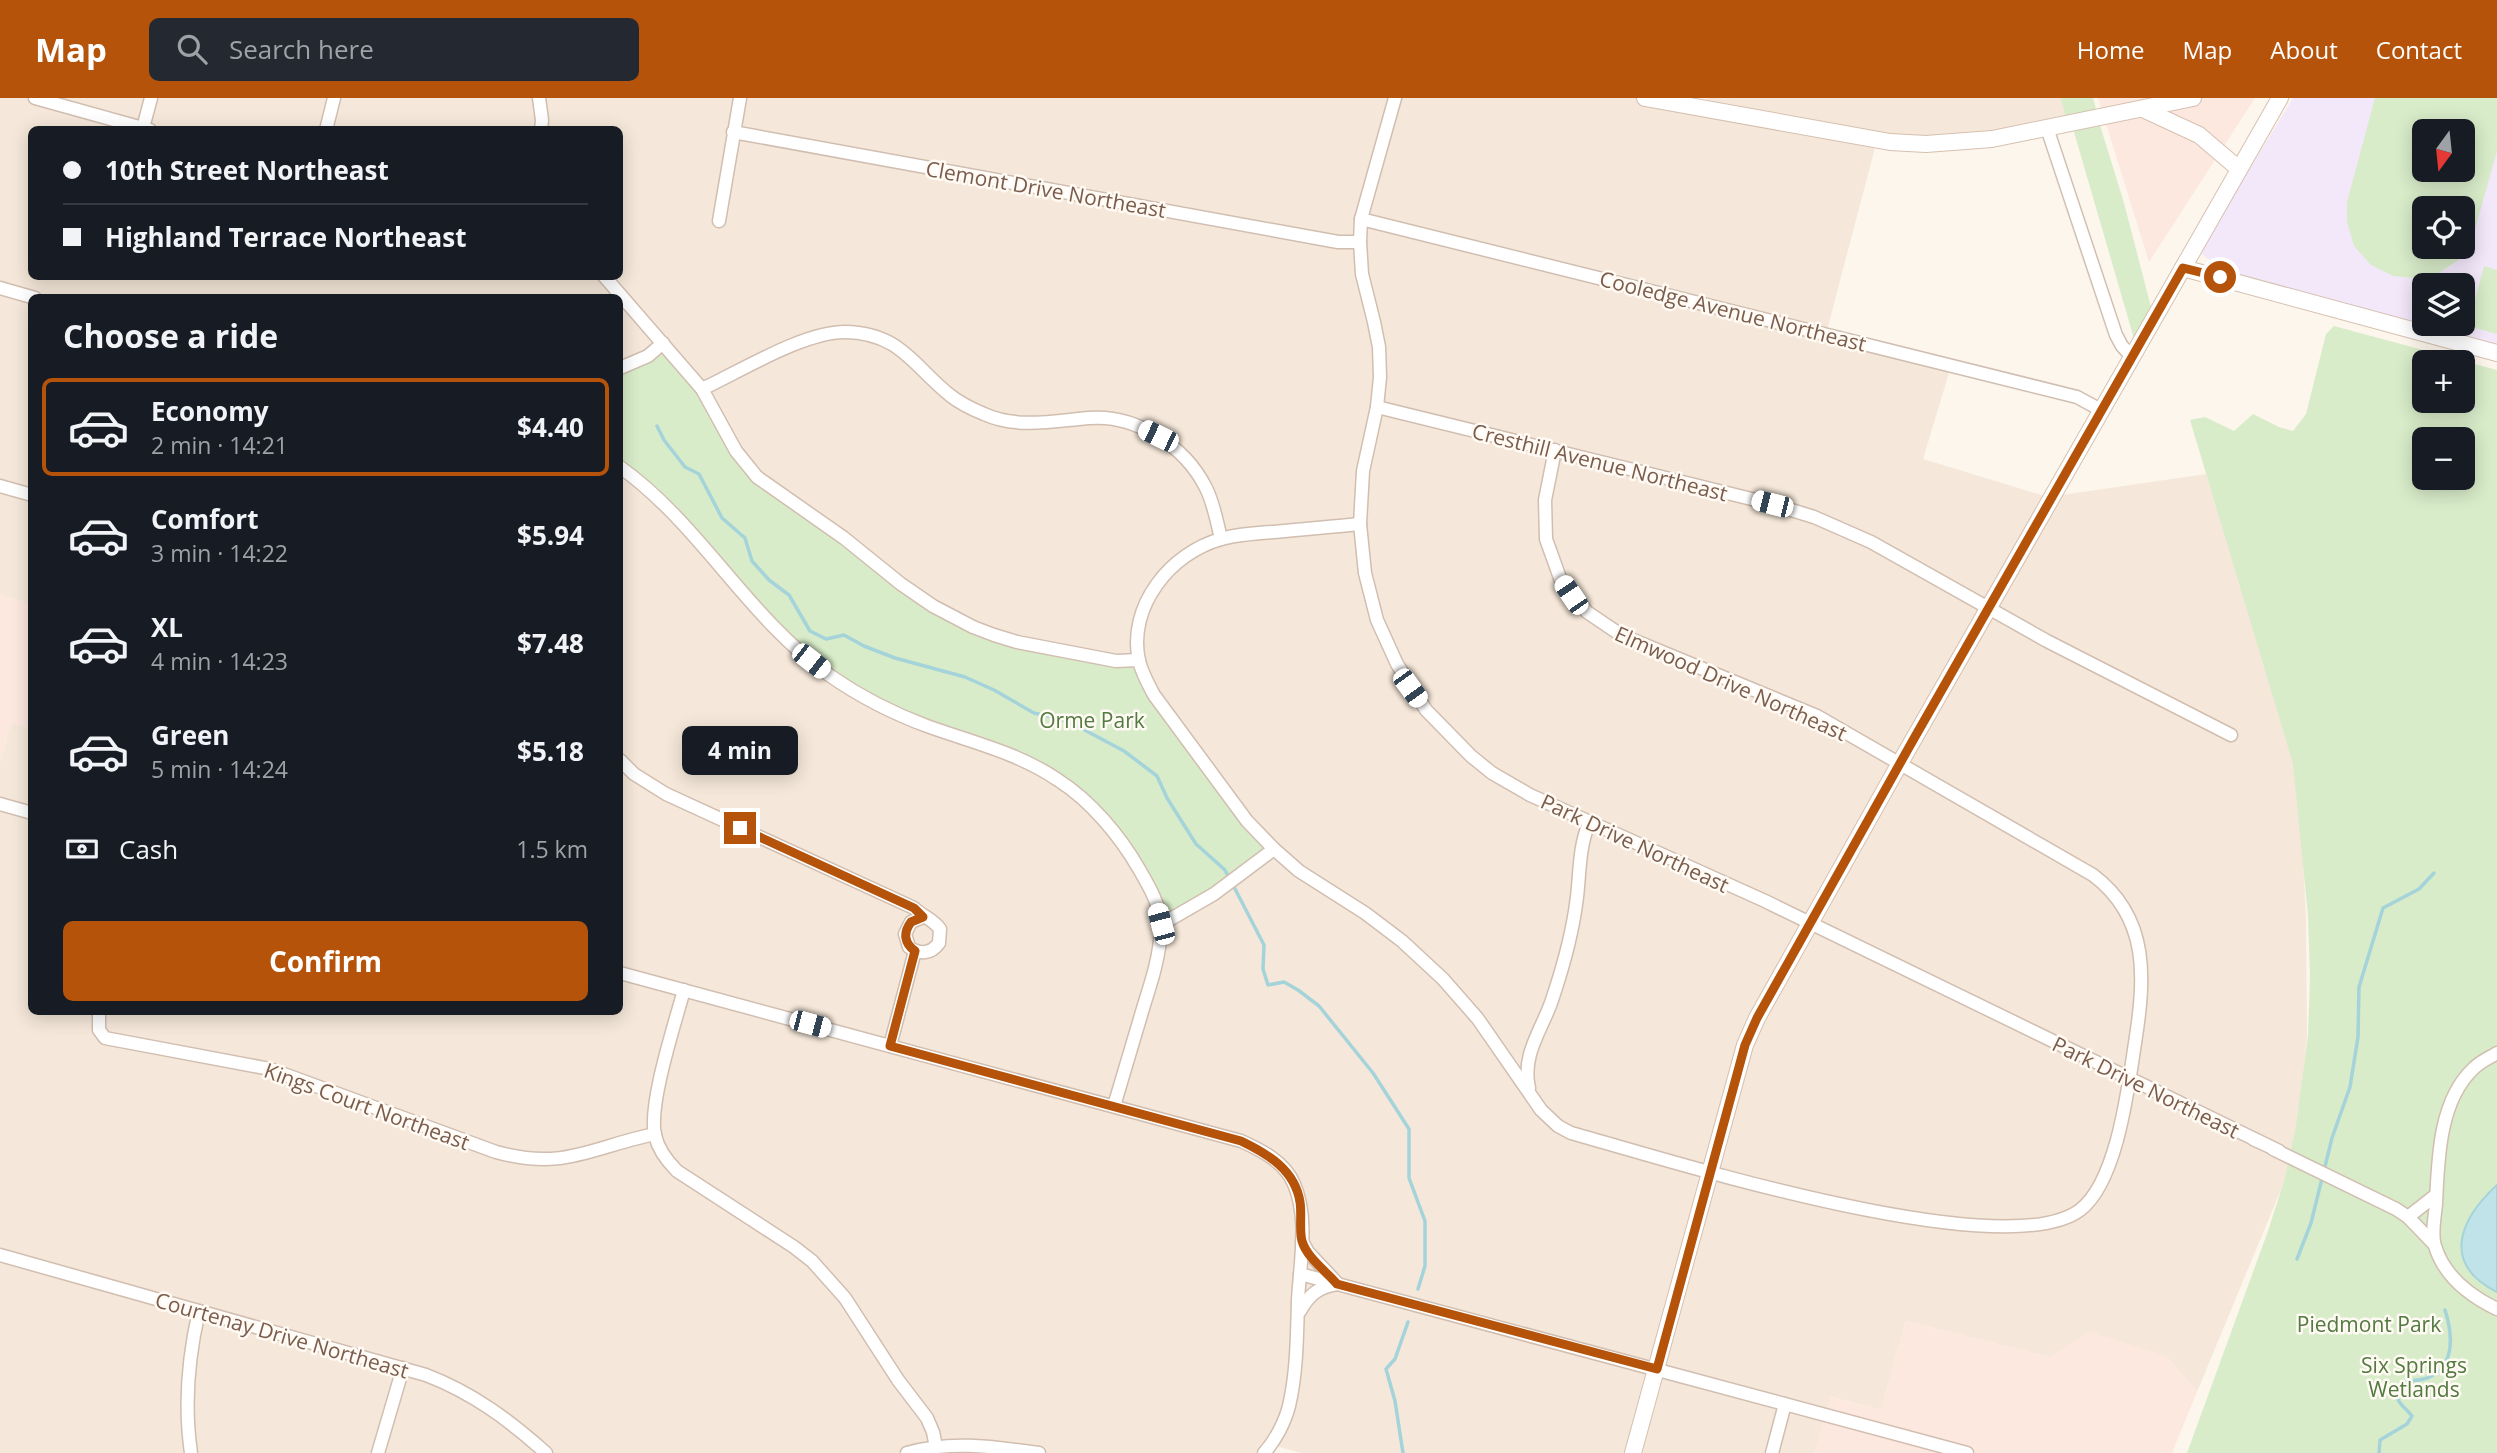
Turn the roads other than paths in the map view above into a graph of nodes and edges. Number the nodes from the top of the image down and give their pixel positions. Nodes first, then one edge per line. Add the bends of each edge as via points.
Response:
1 (35, 98) edge
2 (151, 98) edge
3 (334, 98) edge
4 (539, 98) edge
5 (740, 98) edge
6 (1395, 98) edge
7 (1645, 98) edge
8 (2193, 98) edge
9 (2280, 98) edge
10 (2143, 109) junction
11 (136, 126) edge
12 (147, 126) edge
13 (327, 126) edge
14 (541, 126) edge
15 (2047, 128) junction
16 (733, 132) junction
17 (2239, 169) junction
18 (1361, 219) junction
19 (719, 221) dead end
20 (1360, 242) junction
21 (2183, 268) junction
22 (608, 280) edge
23 (0, 288) edge
24 (620, 294) edge
25 (28, 296) edge
26 (623, 298) edge
27 (663, 343) junction
28 (2497, 353) edge
29 (2133, 356) junction
30 (623, 367) edge
31 (702, 389) junction
32 (1377, 407) junction
33 (2101, 410) junction
34 (1555, 450) junction
35 (623, 469) edge
36 (0, 486) edge
37 (28, 494) edge
38 (1360, 524) junction
39 (1221, 539) junction
40 (1989, 607) junction
41 (1139, 660) junction
42 (2231, 735) dead end
43 (623, 763) edge
44 (1900, 763) junction
45 (0, 804) edge
46 (28, 812) edge
47 (1588, 822) junction
48 (1274, 849) junction
49 (923, 917) junction
50 (1810, 923) junction
51 (1161, 924) junction
52 (915, 951) junction
53 (623, 974) edge
54 (684, 990) junction
55 (99, 1015) edge
56 (890, 1046) junction
57 (2497, 1053) edge
58 (2129, 1078) junction
59 (1530, 1095) junction
60 (1114, 1106) junction
61 (654, 1134) junction
62 (1710, 1172) junction
63 (2436, 1195) junction
64 (2408, 1217) junction
65 (1301, 1240) junction
66 (2434, 1244) junction
67 (0, 1255) edge
68 (1300, 1274) junction
69 (1337, 1284) junction
70 (2497, 1309) edge
71 (199, 1311) junction
72 (1298, 1315) junction
73 (403, 1368) junction
74 (1657, 1369) junction
75 (1785, 1404) junction
76 (936, 1447) junction
77 (191, 1453) edge
78 (378, 1453) edge
79 (546, 1453) edge
80 (908, 1453) edge
81 (1033, 1453) edge
82 (1264, 1453) edge
83 (1633, 1453) edge
84 (1772, 1453) edge
85 (1967, 1453) edge

1 - 11 street
2 - 12 street
3 - 13 street
4 - 14 street
5 - 16 street
6 - 18 street, Park Drive Northeast
7 - 15 main road via 1890,142 1962,143
8 - 10 main road
9 - 17 main road
10 - 15 main road
10 - 17 main road via 2199,135
15 - 29 street via 2116,335
16 - 19 street
16 - 20 street, Clemont Drive Northeast
17 - 21 main road
18 - 20 street, Park Drive Northeast
18 - 33 street, Cooledge Avenue Northeast via 2077,397
20 - 32 street, Park Drive Northeast via 1379,347
21 - 28 main road
21 - 29 main road
22 - 24 street
23 - 25 street
26 - 27 street
27 - 30 street via 648,356
27 - 31 street
29 - 33 main road
31 - 39 street via 814,337 844,332 874,336 903,351 952,397 989,417 1030,424 1107,418 1158,436 1200,477 1213,504
31 - 41 street via 736,451 758,477 933,606 973,627 1017,642 1116,661
32 - 34 street, Cresthill Avenue Northeast
32 - 38 street, Park Drive Northeast via 1363,471
33 - 40 main road
34 - 40 street, Cresthill Avenue Northeast via 1814,517 1871,542
34 - 44 street, Elmwood Drive Northeast via 1545,500 1546,539 1560,578 1587,612 1621,635 1817,716
35 - 51 street via 667,506 767,622 829,675 899,715 1029,764 1076,793 1132,856 1150,887
36 - 37 street
38 - 39 street
38 - 47 street, Park Drive Northeast via 1365,573 1377,620 1396,664 1426,710 1492,773
39 - 41 street via 1184,557 1152,591 1139,622
40 - 42 street, Cresthill Avenue Northeast
40 - 44 main road
41 - 48 street, Elmwood Drive Northeast via 1154,695 1247,821
43 - 49 street via 666,793 914,908
44 - 50 main road
44 - 58 street, Elmwood Drive Northeast via 2093,874 2121,900 2134,926 2140,956 2137,1030
45 - 46 street
47 - 50 street, Park Drive Northeast
47 - 59 street via 1570,939 1553,999 1527,1060
48 - 51 street via 1214,894
48 - 59 street, Elmwood Drive Northeast via 1402,940 1443,979 1478,1019
49 - 52 street via 911,922 905,934
49 - 52 street via 936,923 941,936 935,948
50 - 58 street, Park Drive Northeast
50 - 62 main road via 1745,1045
51 - 60 street via 1157,961
52 - 56 street
53 - 54 street
54 - 56 street
54 - 61 street via 654,1106
55 - 61 street, Kings Court Northeast via 99,1030 105,1038 270,1069 518,1158 568,1158
56 - 60 street
57 - 63 street via 2474,1068 2453,1101 2440,1150
58 - 62 street, Elmwood Drive Northeast via 2101,1186 2079,1211 2050,1224 1983,1225 1892,1216
58 - 64 street, Park Drive Northeast
59 - 62 street, Elmwood Drive Northeast via 1549,1119 1571,1133
60 - 65 street via 1241,1141 1261,1151 1293,1181 1300,1200
61 - 76 street via 677,1171 794,1247 829,1278 927,1418
62 - 74 main road
63 - 64 street
63 - 66 street
64 - 66 street, Park Drive Northeast
65 - 68 street
65 - 69 street
66 - 70 street, Park Drive Northeast via 2446,1270 2474,1297
67 - 71 street, Courtenay Drive Northeast
68 - 69 street
68 - 72 street
69 - 72 street via 1309,1296
69 - 74 street
71 - 73 street, Courtenay Drive Northeast
71 - 77 street via 186,1410
72 - 82 street via 1288,1409
73 - 78 street
73 - 79 street, Courtenay Drive Northeast via 469,1394
74 - 75 street
74 - 83 main road
75 - 84 street
75 - 85 street
76 - 80 street
76 - 81 street via 975,1445

